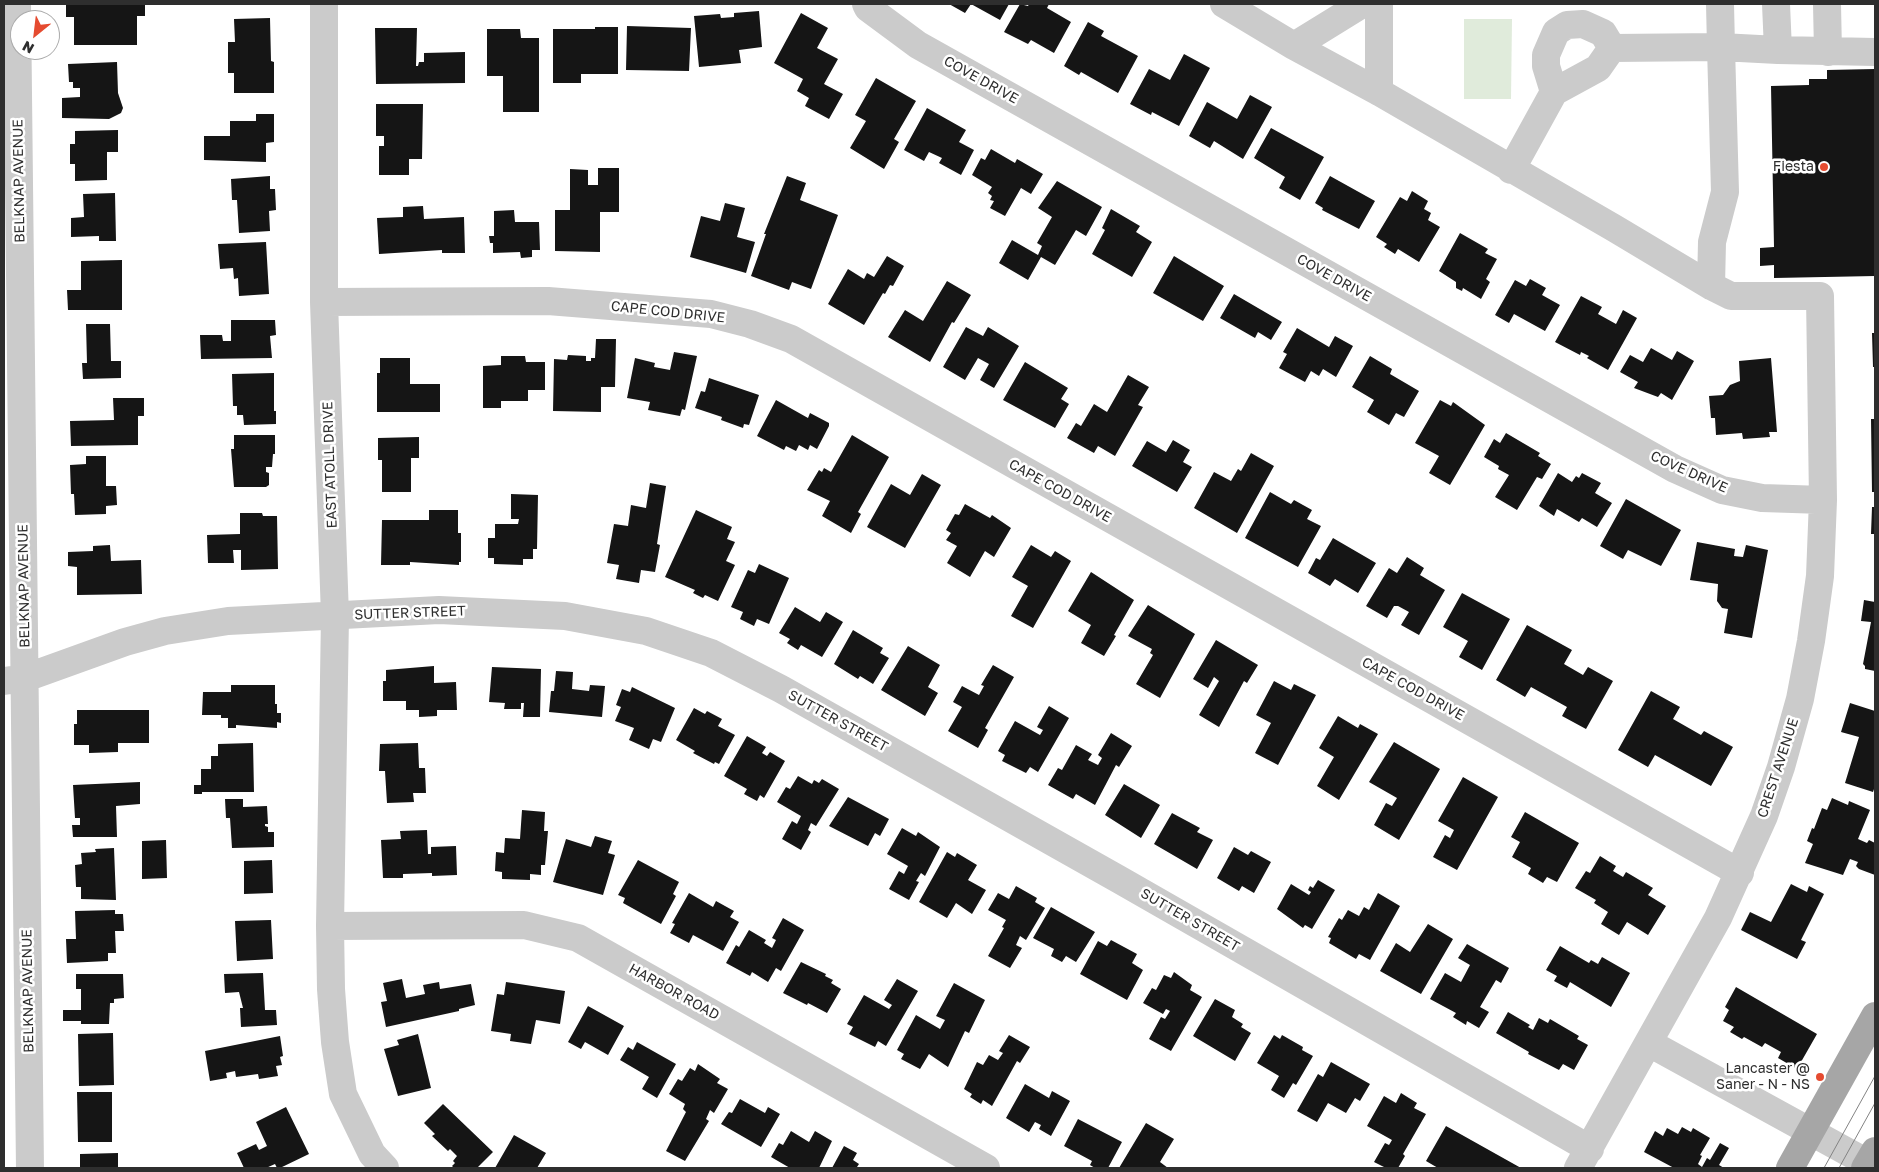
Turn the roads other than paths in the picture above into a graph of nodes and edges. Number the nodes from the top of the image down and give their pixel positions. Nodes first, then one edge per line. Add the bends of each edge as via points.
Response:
1 (17, 4) edge
2 (324, 4) edge
3 (866, 4) edge
4 (1224, 4) edge
5 (1362, 4) edge
6 (1379, 4) edge
7 (1720, 4) edge
8 (1776, 4) edge
9 (1827, 4) edge
10 (1294, 46) junction
11 (1721, 47) junction
12 (1612, 48) junction
13 (1778, 50) junction
14 (1828, 52) junction
15 (1875, 52) edge
16 (1379, 92) junction
17 (1554, 92) junction
18 (1511, 170) junction
19 (1711, 286) junction
20 (324, 302) junction
21 (1823, 500) junction
22 (335, 616) junction
23 (14, 679) edge
24 (1740, 872) junction
25 (330, 926) junction
26 (1875, 1016) edge
27 (1649, 1043) junction
28 (1810, 1133) junction
29 (1584, 1158) edge
30 (1871, 1162) edge
31 (30, 1168) edge
32 (385, 1168) edge
33 (986, 1168) edge
34 (1790, 1168) edge

1 - 23 street, BELKNAP AVENUE
2 - 20 street, EAST ATOLL DRIVE
3 - 21 street, COVE DRIVE via 918,45 1674,469 1722,490 1762,498
4 - 10 street
5 - 10 street
6 - 16 street
7 - 11 street
8 - 13 street
9 - 14 street
10 - 16 street
11 - 12 street
11 - 13 street
11 - 19 street via 1725,192 1712,242
12 - 17 street via 1598,68
12 - 17 street via 1602,33 1583,24 1567,25 1556,32 1546,55
13 - 14 street
14 - 15 street
16 - 18 street
17 - 18 street
18 - 19 street
19 - 21 street, CREST AVENUE via 1731,296 1820,296
20 - 22 street, EAST ATOLL DRIVE
20 - 24 street, CAPE COD DRIVE via 548,301 586,304 711,314 791,339
21 - 24 street, CREST AVENUE via 1820,576 1800,699 1781,767
22 - 23 street, SUTTER STREET via 228,621 165,631
22 - 25 street, EAST ATOLL DRIVE
22 - 29 street, SUTTER STREET via 439,610 565,616 646,631 711,653 1094,865
23 - 31 street, BELKNAP AVENUE
24 - 27 street, CREST AVENUE
25 - 32 street, EAST ATOLL DRIVE via 335,1042 343,1094 372,1154
25 - 33 street, HARBOR ROAD via 524,925 578,938
26 - 28 main road
27 - 28 street
27 - 29 street, CREST AVENUE
28 - 30 street
28 - 34 main road

